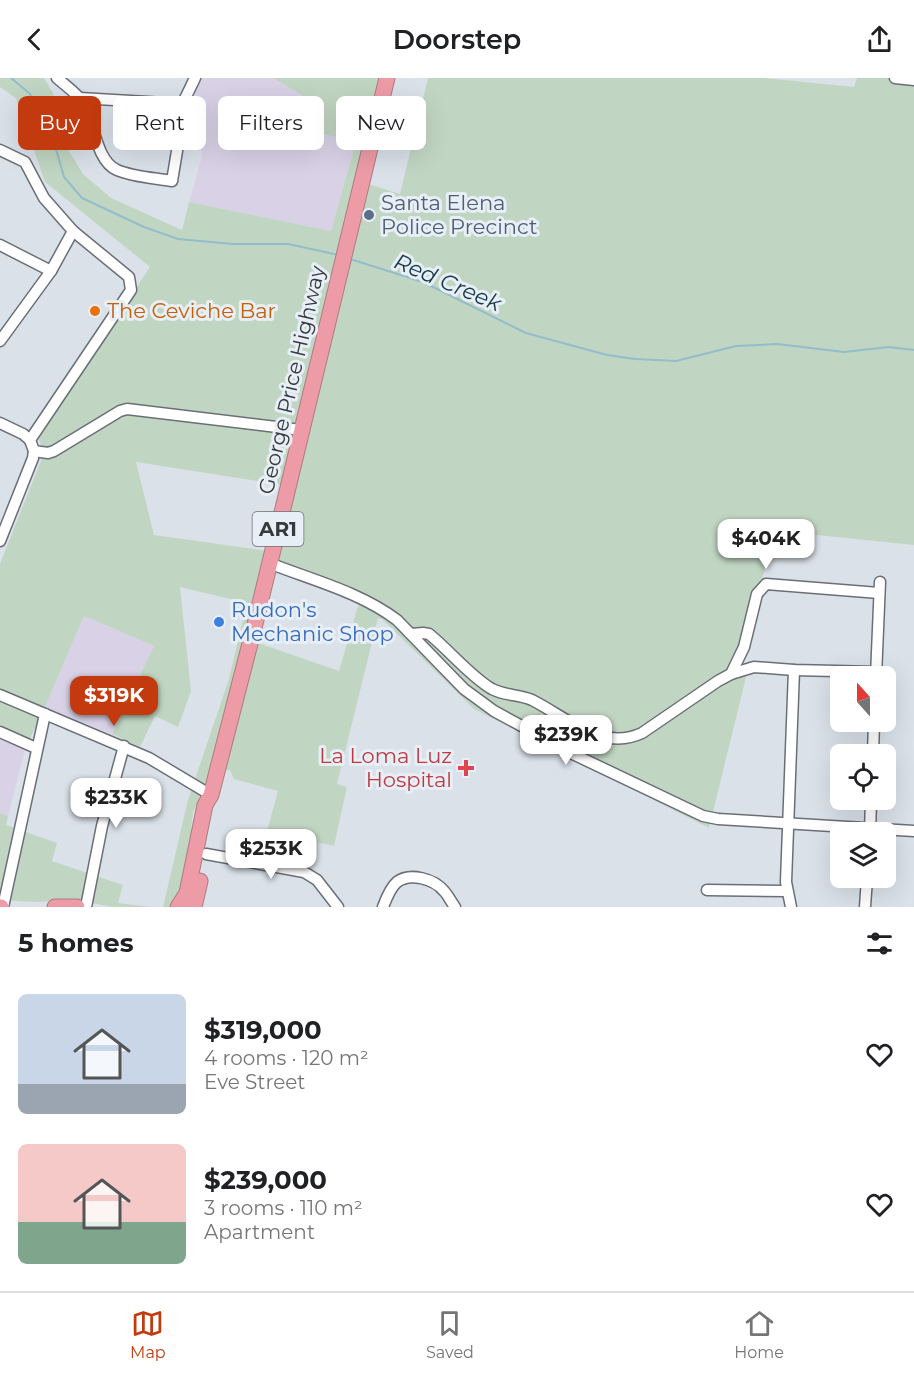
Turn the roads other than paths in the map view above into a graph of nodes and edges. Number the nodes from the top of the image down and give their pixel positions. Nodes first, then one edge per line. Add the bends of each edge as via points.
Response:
1 (57, 78) edge
2 (195, 78) edge
3 (387, 78) edge
4 (895, 78) edge
5 (914, 80) edge
6 (78, 96) edge
7 (186, 96) edge
8 (0, 150) edge
9 (101, 150) edge
10 (177, 150) edge
11 (73, 231) junction
12 (0, 245) edge
13 (51, 271) junction
14 (1, 336) edge
15 (0, 423) edge
16 (301, 430) junction
17 (30, 440) junction
18 (34, 451) junction
19 (0, 541) edge
20 (269, 563) junction
21 (880, 582) dead end
22 (879, 593) junction
23 (411, 634) junction
24 (744, 647) junction
25 (876, 666) edge
26 (754, 667) junction
27 (794, 670) junction
28 (830, 672) edge
29 (730, 674) junction
30 (0, 695) edge
31 (45, 714) junction
32 (0, 732) edge
33 (124, 746) junction
34 (36, 748) junction
35 (211, 795) junction
36 (788, 824) junction
37 (830, 827) edge
38 (896, 831) edge
39 (914, 831) edge
40 (206, 854) junction
41 (866, 888) edge
42 (707, 890) dead end
43 (787, 891) junction
44 (1, 907) edge
45 (55, 907) edge
46 (77, 907) edge
47 (86, 907) edge
48 (178, 907) edge
49 (194, 907) edge
50 (338, 907) edge
51 (383, 907) edge
52 (455, 907) edge
53 (791, 907) edge
54 (865, 907) edge

1 - 6 street
2 - 7 street
3 - 16 highway, George Price Highway / AR1
4 - 5 street
8 - 11 street via 26,162 44,198
9 - 10 street via 115,170 172,181
11 - 13 street
11 - 17 street via 129,278 131,290
12 - 13 street
13 - 14 street
15 - 17 street
16 - 18 street via 127,409 48,453
16 - 20 highway, George Price Highway / AR1
17 - 18 street
18 - 19 street
20 - 23 street via 373,604
20 - 35 highway, George Price Highway / AR1
21 - 22 street
22 - 24 street via 765,585 757,594
22 - 25 street
23 - 29 street via 429,634 492,689 531,699 591,733 618,739 642,733
23 - 36 street via 477,700 575,754 703,816
24 - 26 street
24 - 29 street
26 - 27 street
26 - 29 street
27 - 28 street
27 - 36 street
30 - 31 street
31 - 33 street
31 - 34 street
32 - 34 street
33 - 35 street
33 - 47 street via 102,826
34 - 44 street
35 - 40 highway, George Price Highway / AR1 via 213,807
35 - 48 highway, George Price Highway / AR1 via 205,805 187,893
36 - 37 street
36 - 43 street
38 - 39 street
40 - 49 highway, George Price Highway / AR1
40 - 50 street via 304,872 317,880
41 - 54 street
42 - 43 street
43 - 53 street
45 - 46 highway
51 - 52 street via 395,883 406,878 423,879 440,888

